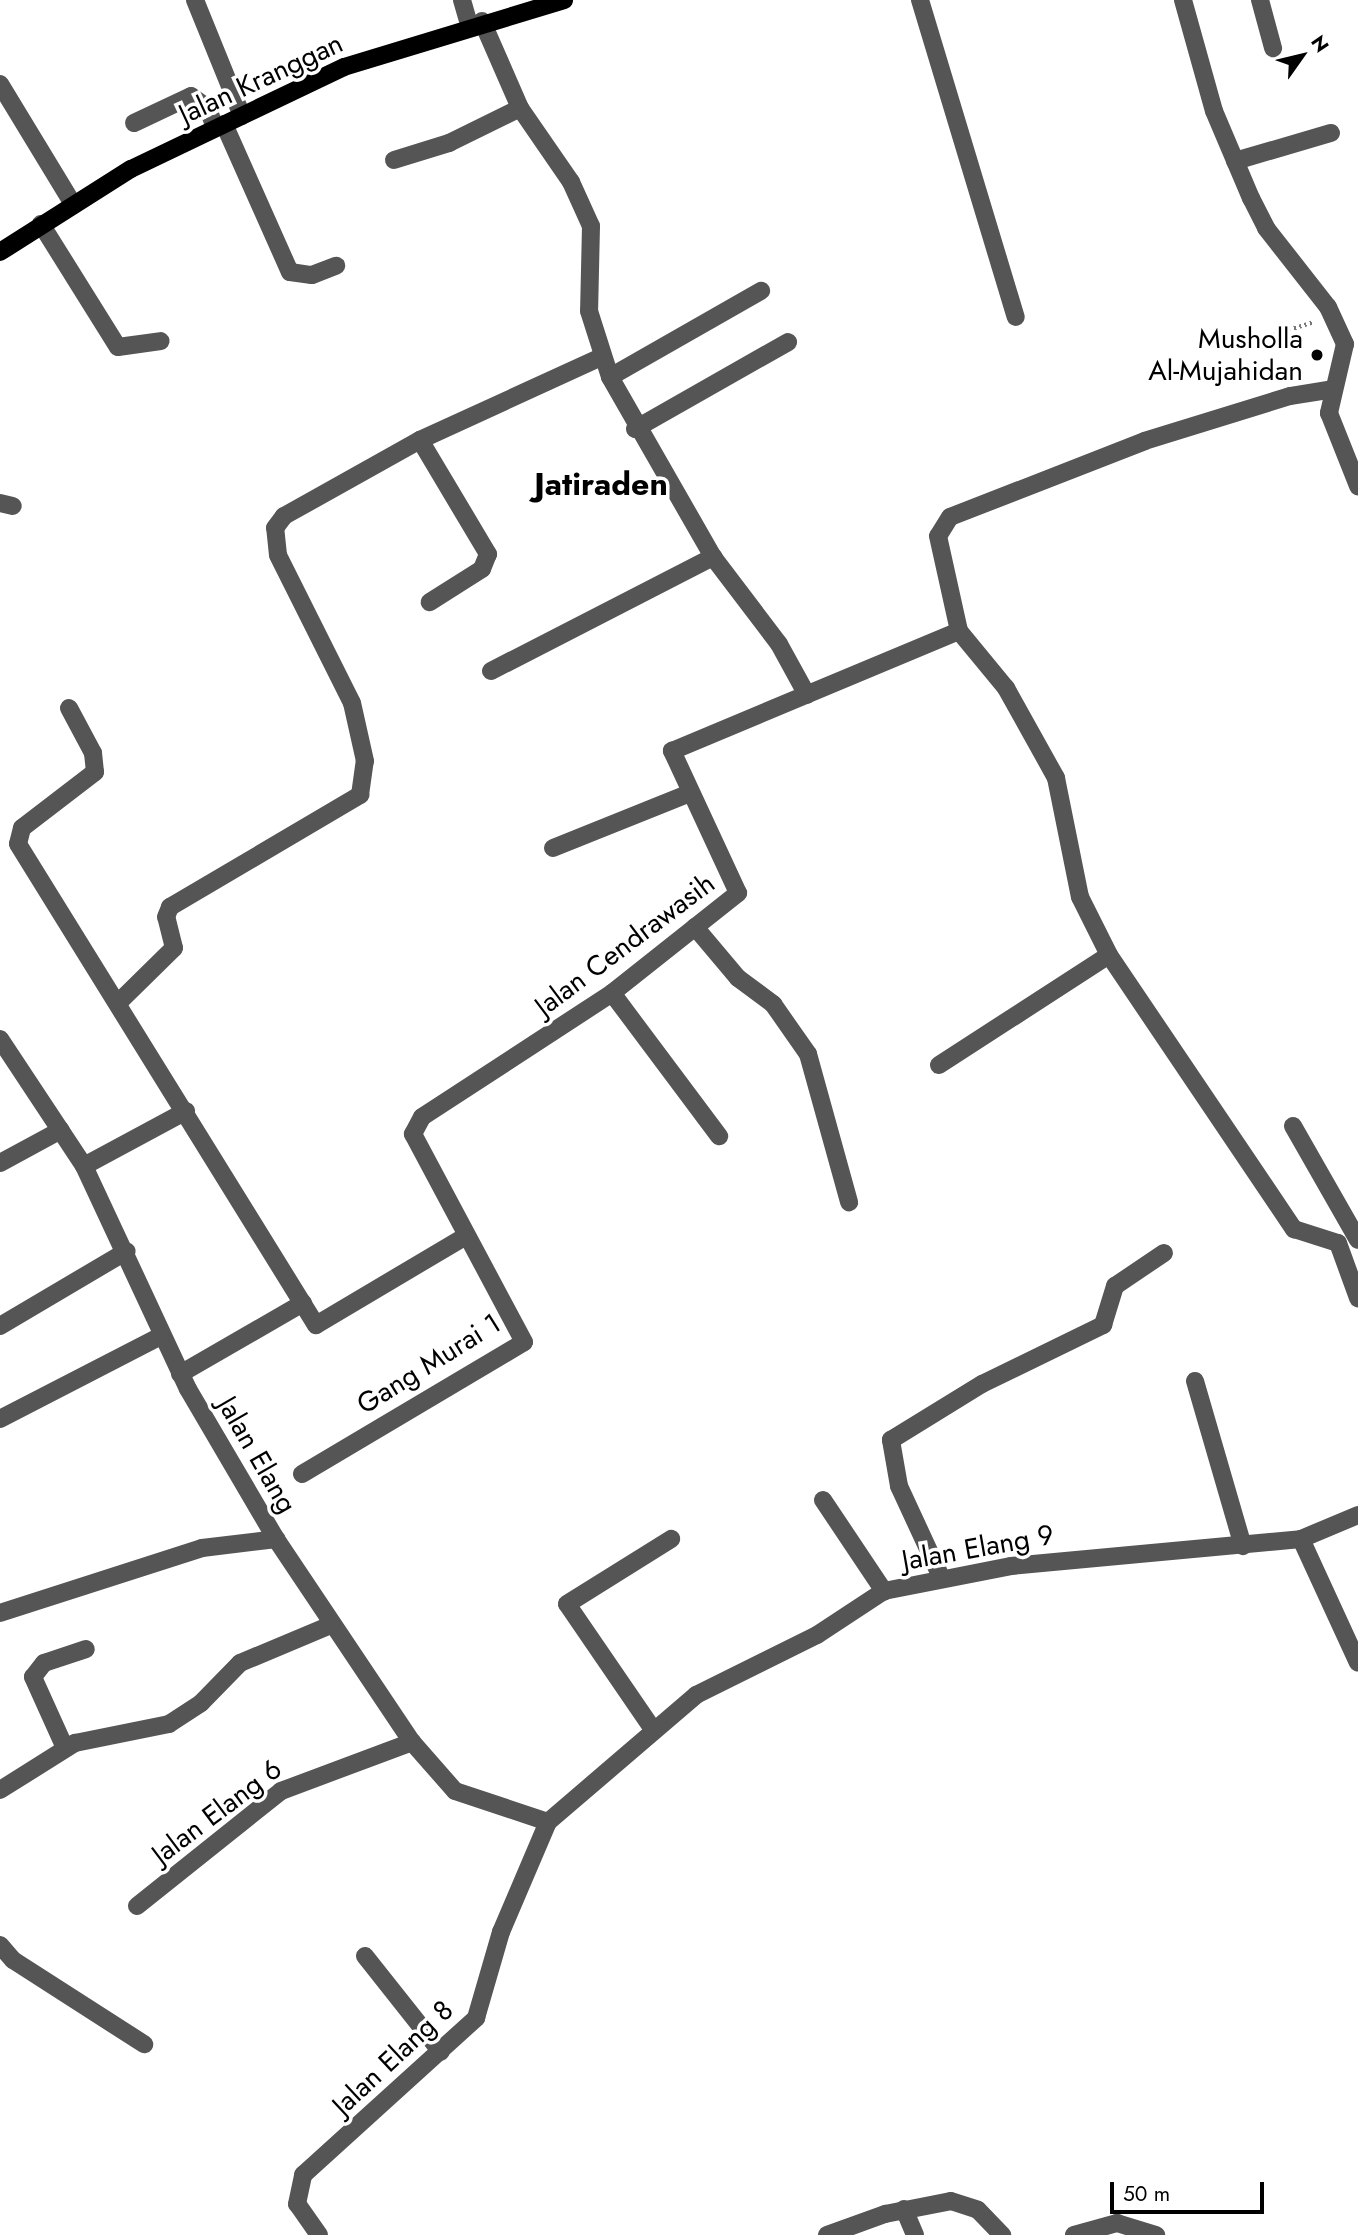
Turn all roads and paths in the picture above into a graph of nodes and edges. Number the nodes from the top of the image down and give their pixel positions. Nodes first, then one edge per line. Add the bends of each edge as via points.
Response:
1 (195, 0) edge
2 (462, 0) edge
3 (564, 0) edge
4 (920, 0) edge
5 (1183, 0) edge
6 (1260, 0) edge
7 (475, 22) junction
8 (1273, 48) dead end
9 (0, 84) edge
10 (520, 108) junction
11 (242, 116) junction
12 (134, 124) dead end
13 (219, 126) junction
14 (1331, 133) dead end
15 (394, 160) dead end
16 (1235, 161) junction
17 (73, 204) junction
18 (41, 224) junction
19 (0, 252) edge
20 (336, 266) dead end
21 (761, 291) dead end
22 (1333, 316) junction
23 (1016, 317) dead end
24 (1273, 335) dead end
25 (162, 341) dead end
26 (788, 342) dead end
27 (601, 357) junction
28 (610, 377) junction
29 (1334, 390) junction
30 (635, 429) junction
31 (420, 440) junction
32 (1358, 486) edge
33 (713, 557) junction
34 (430, 602) dead end
35 (959, 631) junction
36 (491, 671) dead end
37 (807, 695) junction
38 (69, 708) dead end
39 (690, 793) junction
40 (553, 848) dead end
41 (695, 928) junction
42 (1109, 955) junction
43 (612, 993) junction
44 (119, 1002) junction
45 (0, 1039) edge
46 (939, 1065) dead end
47 (186, 1111) junction
48 (1293, 1126) dead end
49 (61, 1130) junction
50 (719, 1136) dead end
51 (0, 1163) edge
52 (84, 1166) junction
53 (849, 1202) dead end
54 (466, 1236) junction
55 (1358, 1240) edge
56 (127, 1251) junction
57 (1164, 1253) dead end
58 (1358, 1298) edge
59 (303, 1303) junction
60 (0, 1326) edge
61 (160, 1336) junction
62 (180, 1374) junction
63 (1195, 1381) dead end
64 (0, 1419) edge
65 (303, 1474) dead end
66 (823, 1500) dead end
67 (1358, 1515) edge
68 (276, 1539) junction
69 (671, 1539) dead end
70 (1301, 1539) junction
71 (1243, 1546) junction
72 (942, 1577) junction
73 (884, 1591) junction
74 (0, 1613) edge
75 (331, 1625) junction
76 (86, 1649) dead end
77 (1358, 1663) edge
78 (652, 1728) junction
79 (412, 1742) junction
80 (65, 1748) junction
81 (0, 1790) edge
82 (548, 1822) junction
83 (137, 1906) dead end
84 (0, 1945) edge
85 (365, 1956) dead end
86 (144, 2044) dead end
87 (441, 2052) junction
88 (904, 2209) junction
89 (1080, 2234) edge
90 (319, 2235) edge
91 (827, 2235) edge
92 (915, 2235) edge
93 (1002, 2235) edge
94 (1156, 2235) edge

1 - 11 street
2 - 7 street
3 - 7 main road, Jalan Kranggan
4 - 23 street
5 - 16 street
6 - 8 street
7 - 10 street
7 - 11 main road, Jalan Kranggan via 344,66
9 - 17 street
10 - 15 street via 449,143
10 - 27 street via 571,182 590,226 589,312
11 - 13 main road, Jalan Kranggan
12 - 13 street via 191,96 208,108
13 - 17 main road, Jalan Kranggan
13 - 20 street via 290,272 312,275
14 - 16 street
16 - 22 street via 1266,228
17 - 18 main road, Jalan Kranggan
18 - 19 main road, Jalan Kranggan
18 - 25 street via 118,347
21 - 28 street
22 - 24 path
22 - 29 street via 1346,357
26 - 30 street
27 - 28 street
27 - 31 street
28 - 30 street
29 - 32 street via 1329,413
29 - 35 street via 1290,396 1145,440 950,517 938,536
30 - 33 street
31 - 34 street via 488,554 482,569
31 - 44 street via 284,516 275,528 278,555 352,703 365,761 360,795 170,907 166,917 174,948
33 - 36 street
33 - 37 street via 779,644
35 - 37 street, Jalan Cendrawasih
35 - 42 street via 1006,688 1056,778 1080,897
37 - 39 street, Jalan Cendrawasih via 676,747 672,758
38 - 44 street via 93,753 95,772 22,828 19,844
39 - 40 street
39 - 41 street, Jalan Cendrawasih via 738,893
41 - 43 street, Jalan Cendrawasih
41 - 53 street via 738,978 773,1004 808,1054
42 - 46 street
42 - 58 street via 1294,1229 1338,1243
43 - 50 street
43 - 54 street, Jalan Cendrawasih via 416,1125 421,1154
44 - 47 street
45 - 49 street, Jalan Elang
47 - 52 street
47 - 59 street
48 - 55 street
49 - 51 street
49 - 52 street, Jalan Elang
52 - 56 street, Jalan Elang
54 - 59 street via 324,1323 316,1325
54 - 65 street, Gang Murai 1 via 524,1342
56 - 60 street
56 - 61 street, Jalan Elang
57 - 72 street via 1115,1286 1103,1325 982,1384 891,1440 899,1486
59 - 62 street
61 - 62 street, Jalan Elang
61 - 64 street
62 - 68 street, Jalan Elang
63 - 71 street
66 - 73 street
67 - 70 street, Jalan Elang 9
68 - 74 street via 202,1548
68 - 75 street, Jalan Elang
69 - 78 street via 567,1604
70 - 71 street, Jalan Elang 9
70 - 77 street
71 - 72 street, Jalan Elang 9 via 1152,1550
72 - 73 street, Jalan Elang 9
73 - 78 street, Jalan Elang 9 via 817,1635 695,1695
75 - 79 street, Jalan Elang
75 - 80 street via 240,1663 201,1703 169,1724
76 - 80 street via 44,1663 33,1677
78 - 82 street, Jalan Elang 9
79 - 82 street, Jalan Elang via 455,1791
79 - 83 street, Jalan Elang 6 via 281,1791
80 - 81 street
82 - 87 street, Jalan Elang 8 via 501,1932 476,2018
84 - 86 street via 13,1961
85 - 87 street
87 - 90 street, Jalan Elang 8 via 303,2175 297,2204
88 - 91 street
88 - 92 street
88 - 93 street via 963,2203
89 - 94 street via 1131,2223

